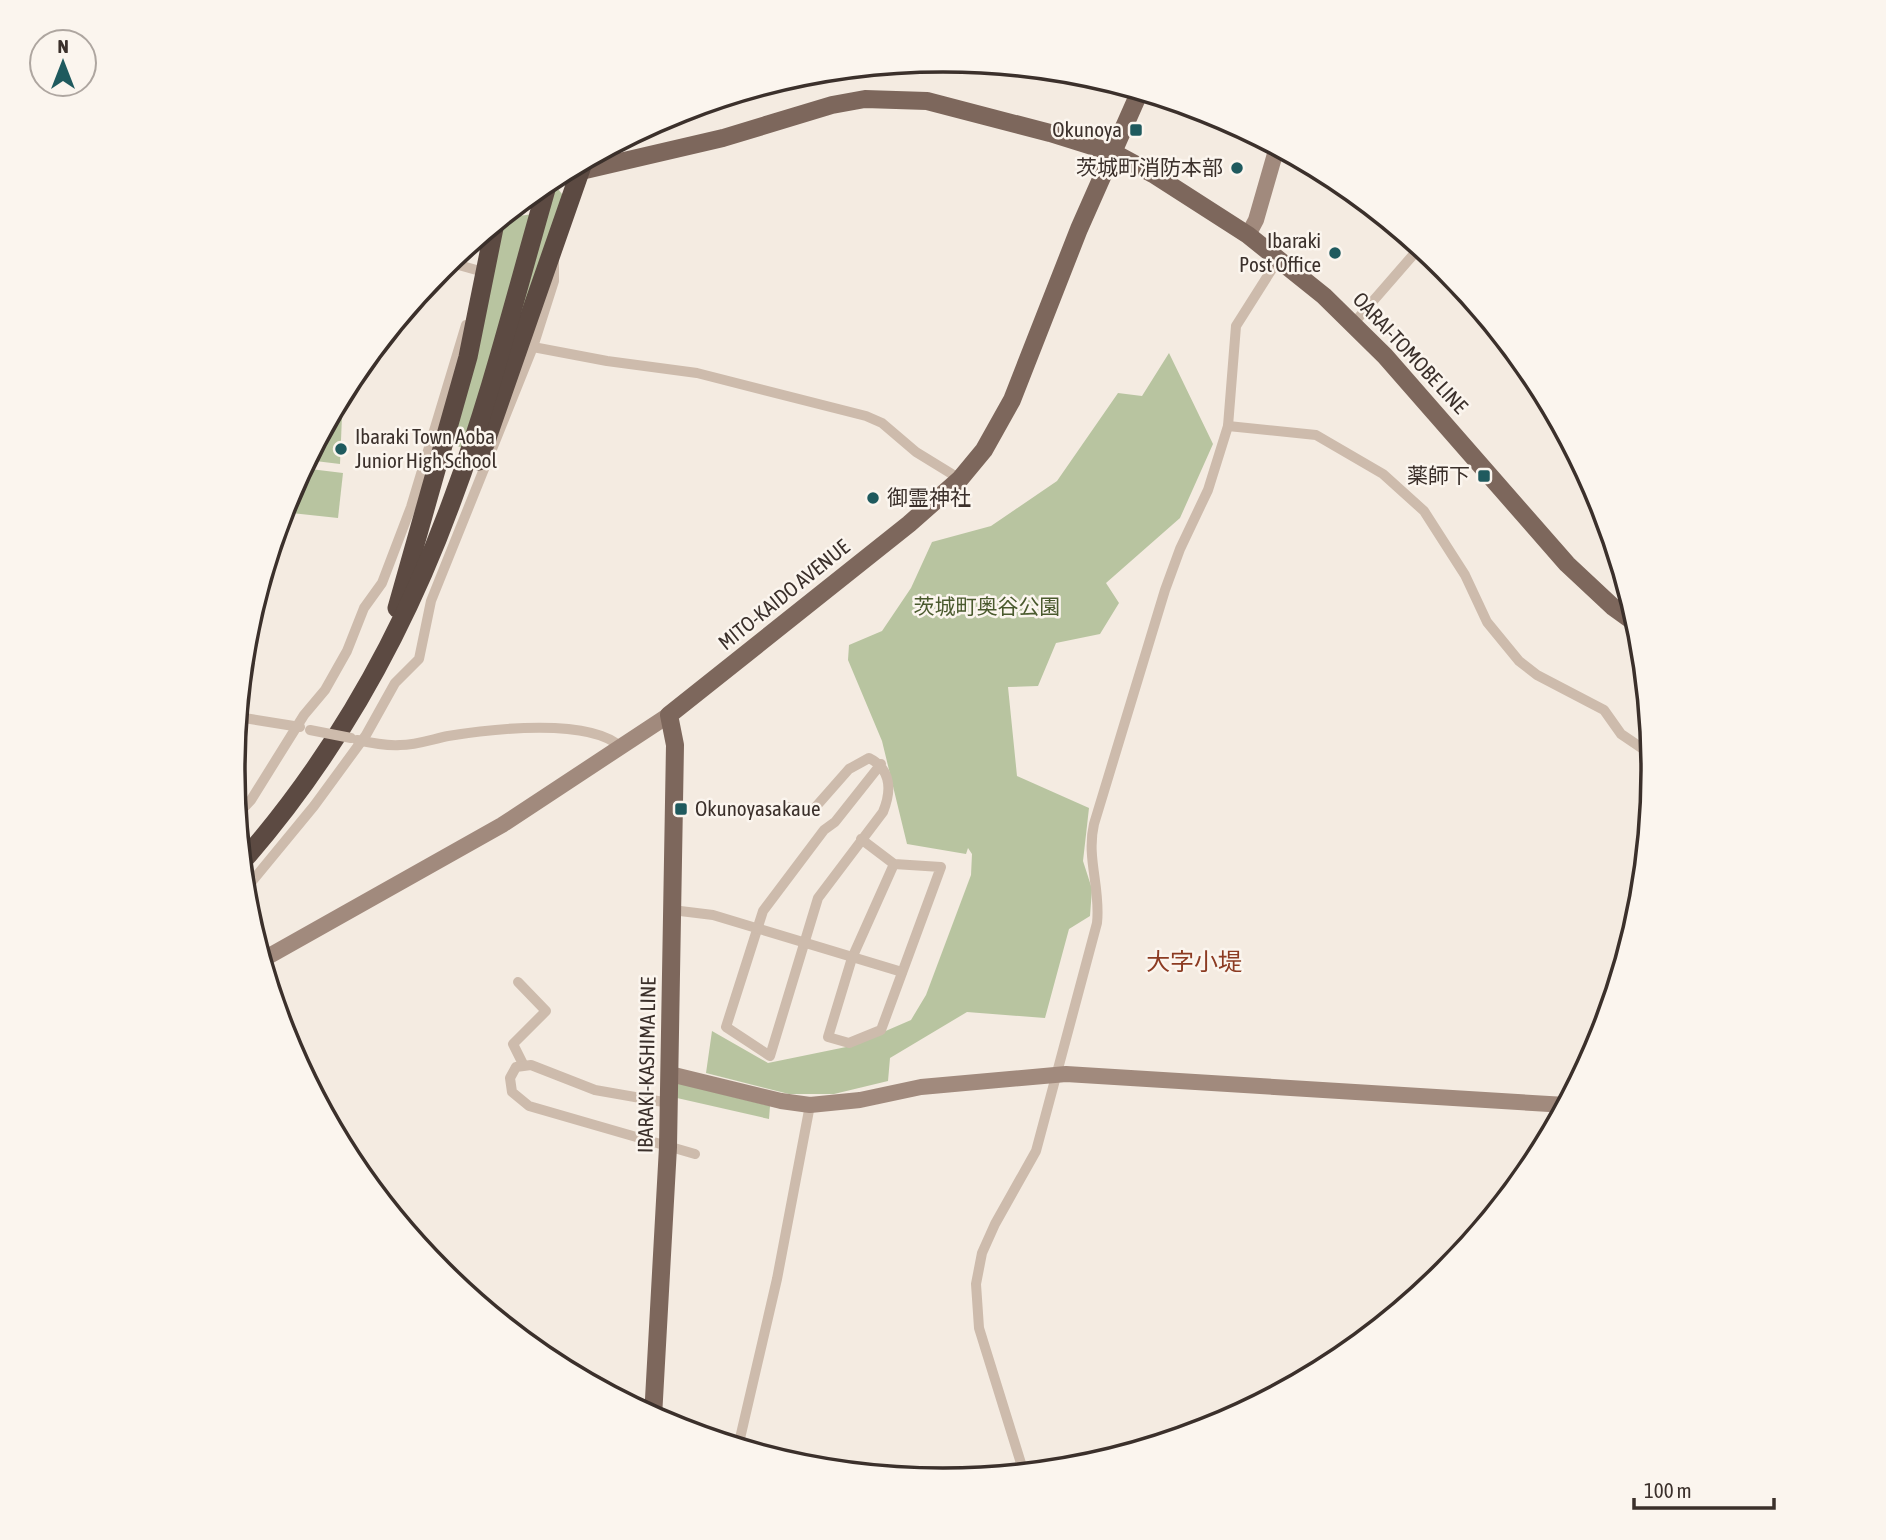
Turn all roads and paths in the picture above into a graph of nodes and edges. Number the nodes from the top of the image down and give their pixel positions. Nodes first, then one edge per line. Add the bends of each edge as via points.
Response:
1 (1136, 100) edge
2 (1114, 153) junction
3 (1274, 156) edge
4 (600, 162) edge
5 (580, 174) edge
6 (544, 197) edge
7 (1248, 235) junction
8 (491, 238) edge
9 (553, 251) junction
10 (1413, 255) edge
11 (1279, 258) junction
12 (463, 264) edge
13 (484, 266) junction
14 (1353, 324) junction
15 (534, 347) junction
16 (1228, 426) junction
17 (960, 479) junction
18 (1623, 614) edge
19 (400, 624) junction
20 (381, 660) junction
21 (669, 715) junction
22 (247, 718) edge
23 (297, 726) junction
24 (356, 740) junction
25 (1641, 747) edge
26 (622, 748) junction
27 (881, 764) junction
28 (246, 806) edge
29 (787, 807) dead end
30 (861, 839) junction
31 (250, 852) edge
32 (894, 864) junction
33 (254, 879) edge
34 (672, 910) junction
35 (755, 927) junction
36 (803, 942) junction
37 (270, 955) edge
38 (852, 958) junction
39 (902, 972) junction
40 (518, 982) dead end
41 (523, 1064) junction
42 (670, 1073) junction
43 (1055, 1074) junction
44 (669, 1103) junction
45 (1556, 1104) edge
46 (810, 1105) junction
47 (668, 1147) junction
48 (695, 1154) dead end
49 (654, 1405) edge
50 (740, 1437) edge
51 (1021, 1463) edge

1 - 2 main road, MITO-KAIDO AVENUE
2 - 4 main road, OARAI-TOMOBE LINE via 947,106 884,99 832,105 723,138
2 - 7 main road, OARAI-TOMOBE LINE
2 - 17 main road, MITO-KAIDO AVENUE via 1012,400 994,435
3 - 7 street
5 - 9 highway
6 - 19 highway via 477,428 436,542
7 - 11 main road, OARAI-TOMOBE LINE
8 - 13 highway
9 - 15 street via 554,281
9 - 19 highway via 494,424 418,604
10 - 14 street
11 - 14 main road, OARAI-TOMOBE LINE
11 - 16 street via 1236,326
12 - 13 street
13 - 20 highway via 468,357
13 - 23 street via 438,421 382,583 359,616 332,678
14 - 18 main road, OARAI-TOMOBE LINE via 1567,564
15 - 17 street via 697,373 866,416
15 - 24 street via 431,601 419,659 395,683
16 - 25 street via 1316,435 1383,474 1423,512 1465,575 1487,622 1520,661 1545,680 1604,710 1621,734
16 - 43 street via 1208,490 1165,590 1094,824 1091,852 1097,923
17 - 21 main road, MITO-KAIDO AVENUE
19 - 20 highway
20 - 31 highway via 324,755
21 - 26 street, MITO-KAIDO AVENUE
21 - 34 main road, IBARAKI-KASHIMA LINE via 675,745
22 - 23 street
23 - 24 street, bridge
23 - 28 street
24 - 26 street via 402,745 488,732 576,730 597,732
24 - 33 street via 314,806
26 - 37 street, MITO-KAIDO AVENUE via 502,825
27 - 29 street via 869,758 857,764 812,811
27 - 30 street via 887,773 888,800
27 - 35 street via 773,894
30 - 32 street
30 - 36 street via 822,891
32 - 38 street
32 - 39 street via 941,867
34 - 35 street
34 - 42 main road, IBARAKI-KASHIMA LINE
35 - 36 street
35 - 36 street via 726,1027 770,1056
36 - 38 street
38 - 39 street
38 - 39 street via 828,1037 849,1043 881,1030
40 - 41 street via 546,1011 513,1044
41 - 44 street via 595,1090
41 - 47 street via 513,1070 510,1085 517,1098 529,1106
42 - 44 main road, IBARAKI-KASHIMA LINE
42 - 46 street
43 - 45 street
43 - 46 street via 921,1087
43 - 51 street via 1036,1151 995,1224 982,1253 976,1284 979,1328
44 - 47 main road, IBARAKI-KASHIMA LINE
46 - 50 street
47 - 48 street
47 - 49 main road, IBARAKI-KASHIMA LINE

